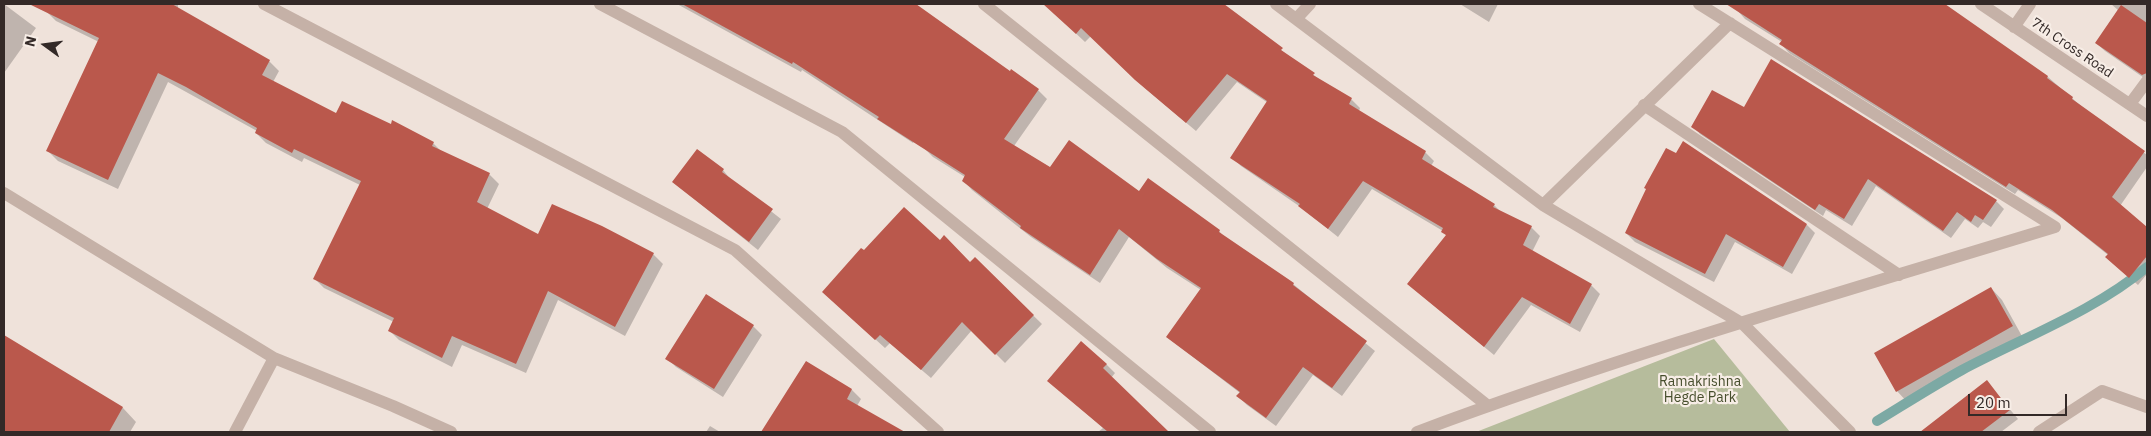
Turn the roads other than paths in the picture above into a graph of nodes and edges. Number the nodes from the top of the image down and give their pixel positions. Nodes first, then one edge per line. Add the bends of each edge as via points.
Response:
1 (264, 4) edge
2 (600, 4) edge
3 (984, 4) edge
4 (1276, 4) edge
5 (1310, 4) edge
6 (1699, 4) edge
7 (1980, 4) edge
8 (2030, 4) edge
9 (1297, 18) junction
10 (1730, 23) junction
11 (2014, 27) junction
12 (2147, 81) edge
13 (2130, 104) junction
14 (1644, 105) junction
15 (2147, 116) edge
16 (4, 193) edge
17 (1542, 205) junction
18 (1899, 275) junction
19 (1743, 324) junction
20 (274, 358) junction
21 (1488, 406) junction
22 (2147, 407) edge
23 (235, 432) edge
24 (450, 432) edge
25 (938, 432) edge
26 (1210, 432) edge
27 (1416, 432) edge
28 (1850, 432) edge
29 (2039, 432) edge

1 - 25 street via 734,250
2 - 26 street via 842,132
3 - 21 street
4 - 9 street
5 - 9 street
6 - 10 street
7 - 11 street, 7th Cross Road
8 - 11 street
9 - 17 street
10 - 14 street
10 - 18 street via 2055,227
11 - 13 street, 7th Cross Road
12 - 13 street
13 - 15 street, 7th Cross Road
14 - 17 street
14 - 18 street
16 - 20 street
17 - 19 street
18 - 19 street
19 - 21 street
19 - 28 street
20 - 23 street
20 - 24 street
21 - 27 street
22 - 29 street via 2102,391

